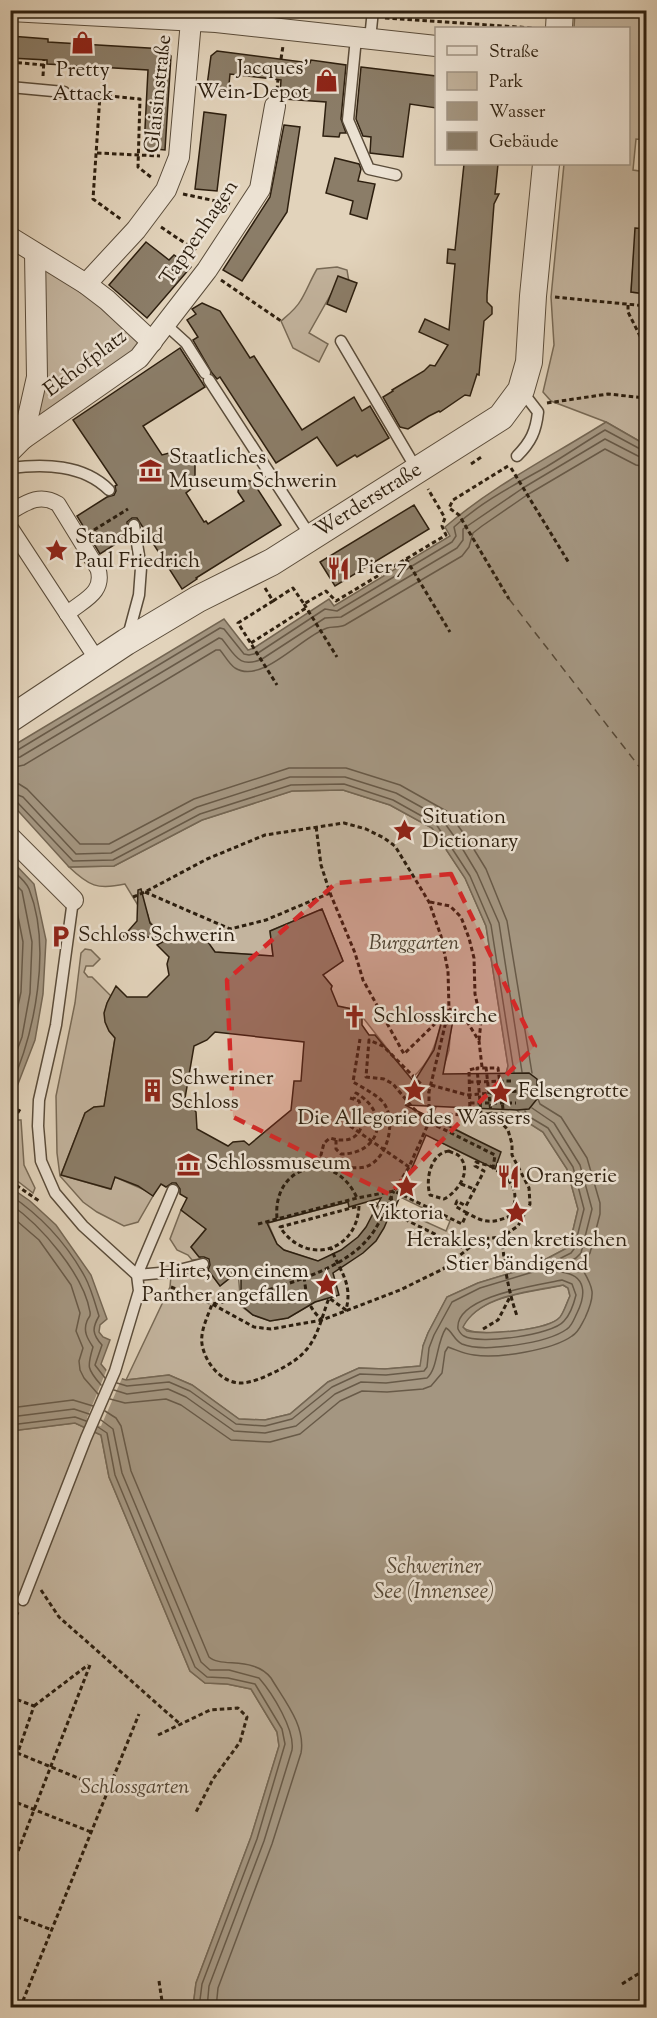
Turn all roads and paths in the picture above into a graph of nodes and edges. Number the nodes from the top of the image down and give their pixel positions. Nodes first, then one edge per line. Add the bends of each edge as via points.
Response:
1 (560, 10) edge
2 (10, 11) edge
3 (306, 11) edge
4 (372, 14) edge
5 (216, 16) edge
6 (191, 21) junction
7 (522, 27) edge
8 (559, 27) edge
9 (363, 39) junction
10 (435, 46) edge
11 (10, 62) edge
12 (44, 65) dead end
13 (10, 87) edge
14 (64, 92) joint
15 (100, 95) junction
16 (275, 106) dead end
17 (97, 153) junction
18 (138, 155) junction
19 (179, 157) junction
20 (546, 165) edge
21 (396, 175) dead end
22 (166, 190) junction
23 (246, 208) junction
24 (141, 223) junction
25 (10, 237) edge
26 (34, 253) junction
27 (209, 266) junction
28 (86, 284) junction
29 (532, 296) junction
30 (628, 305) junction
31 (646, 306) edge
32 (281, 321) dead end
33 (165, 324) junction
34 (341, 341) dead end
35 (152, 342) junction
36 (646, 348) edge
37 (526, 397) junction
38 (646, 398) edge
39 (17, 446) edge
40 (518, 456) joint
41 (10, 468) edge
42 (516, 476) dead end
43 (423, 480) junction
44 (109, 490) dead end
45 (449, 508) junction
46 (128, 509) dead end
47 (10, 512) edge
48 (445, 518) junction
49 (134, 525) dead end
50 (10, 527) edge
51 (311, 537) junction
52 (80, 540) junction
53 (406, 560) junction
54 (569, 563) dead end
55 (265, 587) dead end
56 (509, 599) dead end
57 (273, 601) junction
58 (304, 604) junction
59 (306, 608) junction
60 (67, 614) junction
61 (450, 632) dead end
62 (126, 642) junction
63 (250, 643) junction
64 (337, 657) dead end
65 (98, 661) junction
66 (277, 685) dead end
67 (10, 719) edge
68 (316, 826) junction
69 (10, 837) edge
70 (145, 892) junction
71 (330, 893) junction
72 (133, 897) dead end
73 (73, 900) joint
74 (429, 902) junction
75 (449, 1009) junction
76 (360, 1040) dead end
77 (479, 1041) junction
78 (482, 1067) junction
79 (500, 1081) junction
80 (511, 1081) dead end
81 (469, 1082) junction
82 (478, 1082) junction
83 (488, 1082) junction
84 (525, 1082) dead end
85 (431, 1085) junction
86 (514, 1090) dead end
87 (501, 1091) junction
88 (429, 1092) junction
89 (470, 1092) junction
90 (479, 1092) junction
91 (489, 1092) junction
92 (463, 1093) dead end
93 (470, 1103) junction
94 (480, 1103) junction
95 (490, 1103) junction
96 (502, 1103) junction
97 (516, 1103) dead end
98 (20, 1109) dead end
99 (481, 1113) junction
100 (448, 1114) dead end
101 (470, 1114) junction
102 (491, 1114) junction
103 (500, 1114) junction
104 (429, 1122) junction
105 (10, 1126) edge
106 (350, 1126) dead end
107 (359, 1132) junction
108 (336, 1140) junction
109 (372, 1142) junction
110 (383, 1150) junction
111 (409, 1167) junction
112 (493, 1168) junction
113 (10, 1181) edge
114 (462, 1184) junction
115 (474, 1189) junction
116 (173, 1190) dead end
117 (394, 1191) junction
118 (391, 1196) dead end
119 (357, 1198) junction
120 (39, 1201) dead end
121 (514, 1207) junction
122 (527, 1212) junction
123 (467, 1213) junction
124 (277, 1218) junction
125 (258, 1224) dead end
126 (502, 1237) junction
127 (331, 1248) junction
128 (466, 1250) junction
129 (203, 1264) dead end
130 (137, 1275) junction
131 (304, 1277) junction
132 (170, 1287) dead end
133 (510, 1297) junction
134 (212, 1304) junction
135 (346, 1310) junction
136 (517, 1316) dead end
137 (322, 1320) junction
138 (483, 1329) dead end
139 (34, 1571) junction
140 (23, 1600) joint
141 (10, 1630) edge
142 (10, 1696) edge
143 (34, 1706) junction
144 (139, 1714) dead end
145 (180, 1724) junction
146 (158, 1735) dead end
147 (10, 1750) edge
148 (18, 1754) junction
149 (51, 1767) junction
150 (10, 1774) edge
151 (108, 1790) junction
152 (10, 1800) edge
153 (35, 1810) junction
154 (195, 1814) dead end
155 (91, 1832) junction
156 (10, 1872) edge
157 (10, 1914) edge
158 (52, 1930) junction
159 (646, 1969) edge
160 (159, 1981) dead end
161 (622, 1984) dead end
162 (20, 2007) edge
163 (163, 2007) edge

1 - 8 street
2 - 6 street
3 - 4 path
4 - 7 path
4 - 9 lane
5 - 6 street
5 - 9 street
6 - 19 street, Glaisinstraße
9 - 10 street
9 - 21 lane via 348,120 369,169
11 - 12 path
13 - 14 lane
14 - 15 path
15 - 17 path
15 - 18 path via 140,99
16 - 23 street, Tappenhagen via 260,189
17 - 18 path
17 - 24 path via 93,200
18 - 19 path
18 - 22 path via 138,167
19 - 22 street, Glaisinstraße
20 - 29 street, Werderstraße
22 - 23 path
22 - 24 street, Glaisinstraße
23 - 27 street, Tappenhagen
24 - 27 path
24 - 28 street, Glaisinstraße
25 - 26 street
26 - 28 street
26 - 39 street, Ekhofplatz via 37,377
27 - 32 path
27 - 33 street, Tappenhagen
28 - 35 street
29 - 30 path
29 - 37 street, Werderstraße
30 - 31 path
30 - 36 path
33 - 35 street, Tappenhagen
33 - 51 lane via 186,343
34 - 43 lane
35 - 39 street, Ekhofplatz via 139,358
37 - 38 path via 608,394
37 - 40 lane via 538,412 536,427 530,443
37 - 43 street, Werderstraße
40 - 45 path via 453,500
41 - 44 lane via 40,464 66,469 89,475
42 - 54 path
43 - 48 path
43 - 51 street, Werderstraße
45 - 48 path
45 - 56 path via 459,515
46 - 52 path
47 - 52 street via 30,500 50,500 58,504
48 - 53 path via 442,526 446,535
49 - 62 lane via 141,568 139,595
50 - 60 street
51 - 62 street, Werderstraße
52 - 60 street via 101,579 97,590
53 - 58 path via 336,601 326,591
53 - 61 path
55 - 57 path
57 - 58 path via 293,588
57 - 63 path via 238,623
58 - 59 path
59 - 63 path
59 - 64 path
60 - 65 street
62 - 65 street, Werderstraße
63 - 66 path
65 - 67 street, Werderstraße
68 - 70 path via 265,835 207,859
68 - 71 path via 321,865
68 - 74 path via 344,823 384,838 395,846
69 - 73 street
70 - 71 path via 230,929 266,920
70 - 72 path
71 - 75 path via 356,953 363,980 404,1054
73 - 130 lane via 56,1025 39,1100 41,1161 55,1193 73,1215
74 - 75 path via 446,960
74 - 77 path via 450,906 461,916 469,938 481,1021
75 - 77 path via 463,1015
75 - 85 path
76 - 110 path via 353,1082 387,1108 390,1121
77 - 78 path
78 - 79 path via 498,1068
78 - 81 path via 469,1070
78 - 82 path
78 - 83 path
79 - 80 path
79 - 83 path
79 - 87 path
81 - 82 path
81 - 89 path
82 - 83 path
82 - 90 path
83 - 91 path
84 - 85 path via 519,1091 467,1095
85 - 88 path
86 - 87 path
87 - 91 path
87 - 96 path
88 - 104 path
88 - 104 path via 383,1046 369,1040 366,1077 393,1084
89 - 90 path
89 - 92 path
89 - 93 path
90 - 91 path
90 - 94 path
91 - 95 path
93 - 94 path
93 - 101 path
94 - 95 path
94 - 99 path
95 - 96 path
95 - 102 path
96 - 97 path
96 - 103 path
98 - 105 path
99 - 101 path
99 - 102 path
100 - 101 path
102 - 103 path
103 - 122 path via 500,1121 508,1130 512,1155 529,1188
104 - 111 path
104 - 112 path via 495,1155
106 - 107 path
107 - 108 path via 347,1141
107 - 109 path
107 - 109 path via 363,1112 359,1101 352,1099 356,1093 377,1114
108 - 109 path via 336,1149 341,1154 353,1154
108 - 110 path via 330,1138 324,1143 321,1155 336,1165 366,1167
109 - 110 path
110 - 111 path
111 - 117 path
112 - 115 path via 476,1162 475,1166 484,1171
112 - 121 path via 515,1188
113 - 120 path
114 - 114 path via 463,1165 459,1156 449,1151 435,1157 428,1185 430,1195 444,1199
114 - 115 path
115 - 123 path via 466,1206 458,1201 455,1206
116 - 130 lane
117 - 119 path
117 - 123 path via 462,1224
117 - 131 path, bridge via 369,1239 350,1256
118 - 128 path via 394,1214
119 - 124 path
119 - 124 path via 353,1187 336,1172 307,1169 296,1173 281,1188
121 - 122 path
121 - 123 path via 510,1216 497,1221 482,1221
122 - 126 path via 518,1226
124 - 125 path
126 - 128 path via 480,1239
126 - 133 path
127 - 127 path via 350,1235 359,1206 280,1227 291,1241 307,1249
127 - 135 path via 348,1284
128 - 135 path via 443,1269
129 - 130 lane
130 - 139 lane via 139,1291 115,1371
131 - 134 path, bridge via 240,1299
131 - 137 path via 308,1303
132 - 134 path
133 - 136 path
133 - 138 path via 498,1320
134 - 137 path via 254,1327 271,1329
134 - 137 path via 202,1343 209,1364 219,1375 239,1383 258,1380 292,1363 311,1344
135 - 137 path
135 - 137 path via 329,1298
139 - 140 lane
139 - 145 path via 40,1589 59,1617
140 - 141 path
142 - 143 path
143 - 148 path
143 - 149 path via 90,1665
144 - 151 path
145 - 146 path
145 - 154 path via 210,1710 238,1708 246,1717 240,1742 213,1779
147 - 148 path
148 - 149 path
148 - 150 path
149 - 151 path
149 - 153 path
151 - 155 path
152 - 153 path
153 - 155 path
153 - 156 path
155 - 158 path
157 - 158 path
158 - 162 path
159 - 161 path
160 - 163 path

